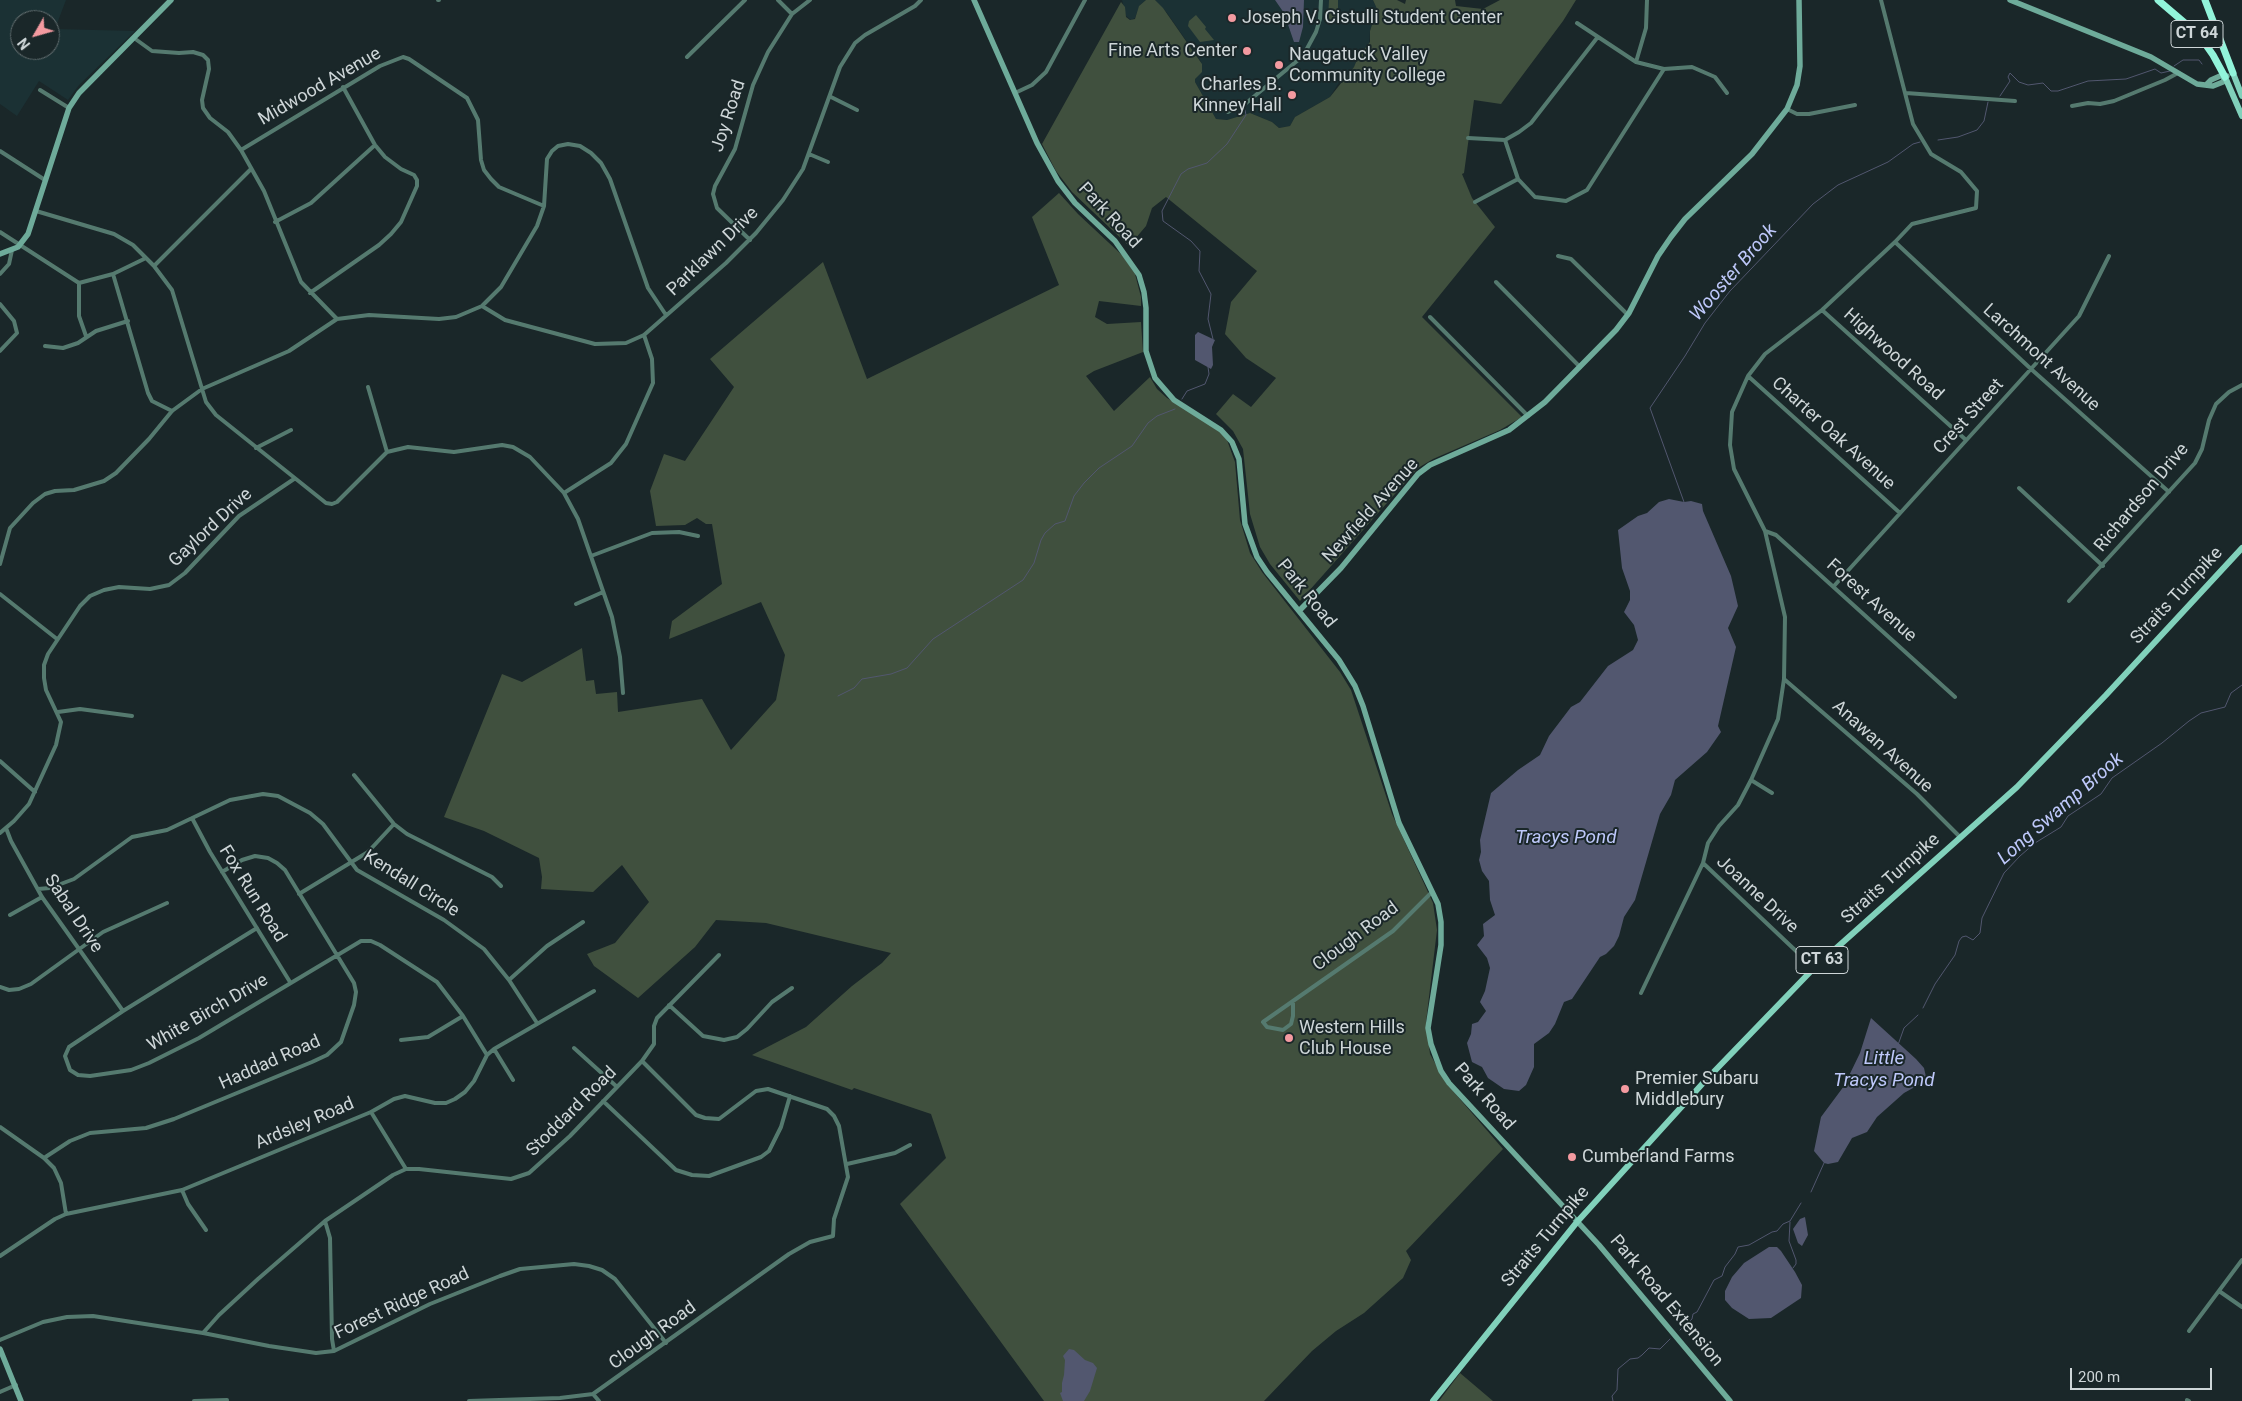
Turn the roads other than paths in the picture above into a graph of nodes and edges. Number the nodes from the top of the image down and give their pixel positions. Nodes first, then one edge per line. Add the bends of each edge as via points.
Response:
1 (171, 0) edge
2 (745, 0) edge
3 (778, 0) edge
4 (810, 0) edge
5 (921, 0) edge
6 (974, 0) edge
7 (1085, 0) edge
8 (1320, 0) edge
9 (1647, 0) edge
10 (1799, 0) edge
11 (1881, 0) edge
12 (2010, 0) edge
13 (2158, 0) edge
14 (2206, 1) edge
15 (792, 14) junction
16 (1577, 23) dead end
17 (134, 38) junction
18 (1597, 38) junction
19 (687, 57) dead end
20 (1636, 62) junction
21 (1664, 68) junction
22 (2174, 70) junction
23 (2233, 73) junction
24 (2225, 77) junction
25 (343, 86) junction
26 (40, 90) dead end
27 (1015, 93) junction
28 (1727, 93) dead end
29 (1906, 93) junction
30 (2242, 96) edge
31 (831, 97) junction
32 (2015, 101) dead end
33 (1855, 105) dead end
34 (2072, 106) dead end
35 (69, 108) junction
36 (1787, 109) junction
37 (858, 110) dead end
38 (1228, 112) dead end
39 (2242, 116) edge
40 (1468, 138) dead end
41 (1505, 140) junction
42 (375, 145) junction
43 (241, 150) junction
44 (0, 151) edge
45 (809, 154) junction
46 (828, 162) dead end
47 (251, 169) junction
48 (1518, 179) junction
49 (45, 180) junction
50 (1475, 202) dead end
51 (544, 206) junction
52 (36, 211) junction
53 (275, 222) junction
54 (0, 232) edge
55 (750, 240) junction
56 (1895, 242) junction
57 (19, 245) junction
58 (12, 250) junction
59 (0, 254) edge
60 (1558, 256) dead end
61 (2109, 256) dead end
62 (146, 258) junction
63 (154, 266) junction
64 (0, 274) edge
65 (113, 274) junction
66 (1496, 282) dead end
67 (79, 283) junction
68 (310, 293) junction
69 (0, 304) edge
70 (482, 306) junction
71 (1822, 310) junction
72 (1628, 314) junction
73 (666, 315) junction
74 (1430, 317) dead end
75 (337, 319) junction
76 (128, 322) junction
77 (644, 335) junction
78 (86, 336) junction
79 (45, 346) dead end
80 (0, 351) edge
81 (1580, 367) junction
82 (2030, 369) junction
83 (1748, 376) junction
84 (2242, 385) edge
85 (368, 387) dead end
86 (202, 389) junction
87 (172, 412) junction
88 (1528, 416) junction
89 (291, 430) dead end
90 (1966, 440) junction
91 (256, 448) junction
92 (387, 452) junction
93 (294, 479) junction
94 (2019, 488) dead end
95 (2169, 492) junction
96 (564, 493) junction
97 (1900, 513) junction
98 (1765, 531) junction
99 (698, 536) dead end
100 (2242, 548) edge
101 (591, 556) junction
102 (0, 564) edge
103 (2103, 566) junction
104 (1834, 586) junction
105 (603, 592) junction
106 (0, 594) edge
107 (2070, 601) dead end
108 (576, 604) dead end
109 (1299, 611) junction
110 (57, 639) junction
111 (1784, 679) junction
112 (623, 694) dead end
113 (1955, 697) dead end
114 (58, 712) junction
115 (132, 716) dead end
116 (0, 761) edge
117 (354, 775) dead end
118 (1751, 780) junction
119 (35, 792) junction
120 (1772, 793) dead end
121 (192, 818) junction
122 (394, 824) junction
123 (6, 828) junction
124 (0, 833) edge
125 (1960, 837) junction
126 (352, 864) junction
127 (1703, 864) junction
128 (222, 872) junction
129 (501, 886) dead end
130 (38, 889) junction
131 (1433, 891) junction
132 (299, 894) junction
133 (42, 897) junction
134 (167, 902) dead end
135 (10, 915) dead end
136 (583, 922) dead end
137 (257, 928) junction
138 (78, 951) junction
139 (337, 954) junction
140 (718, 955) dead end
141 (1814, 968) junction
142 (509, 980) junction
143 (290, 982) junction
144 (0, 987) edge
145 (792, 988) dead end
146 (594, 991) dead end
147 (1641, 993) dead end
148 (1293, 1001) junction
149 (669, 1005) junction
150 (123, 1011) junction
151 (463, 1016) junction
152 (537, 1023) junction
153 (401, 1040) dead end
154 (574, 1048) dead end
155 (494, 1049) junction
156 (487, 1055) junction
157 (642, 1061) junction
158 (513, 1080) dead end
159 (616, 1086) junction
160 (790, 1096) junction
161 (603, 1101) junction
162 (371, 1112) junction
163 (0, 1127) edge
164 (910, 1145) dead end
165 (44, 1158) junction
166 (847, 1164) junction
167 (406, 1169) junction
168 (182, 1190) junction
169 (66, 1214) junction
170 (325, 1221) junction
171 (1577, 1222) junction
172 (206, 1230) dead end
173 (0, 1256) edge
174 (2242, 1260) edge
175 (2219, 1291) junction
176 (2242, 1307) edge
177 (2189, 1331) dead end
178 (204, 1333) junction
179 (0, 1340) edge
180 (666, 1343) junction
181 (0, 1349) edge
182 (334, 1351) junction
183 (16, 1385) junction
184 (0, 1392) edge
185 (594, 1394) junction
186 (227, 1400) dead end
187 (21, 1401) edge
188 (194, 1401) edge
189 (469, 1401) edge
190 (599, 1401) edge
191 (1433, 1401) edge
192 (1730, 1401) edge

1 - 17 main road
2 - 19 street
3 - 15 street
4 - 15 street, Joy Road
5 - 31 street, Parklawn Drive via 855,44 840,67
6 - 27 main road, Park Road
7 - 27 street via 1046,72 1032,85
8 - 38 street via 1320,19 1303,56 1245,104
9 - 20 street via 1646,28
10 - 36 main road, Newfield Avenue via 1800,66 1797,85
11 - 29 street
12 - 22 main road via 2137,51
13 - 24 highway, CT 64 via 2199,35
14 - 23 highway, CT 64
15 - 55 street, Joy Road via 756,78 735,149 713,194 717,208
16 - 18 street
17 - 35 main road via 84,87
17 - 43 street via 152,51 193,52 208,60 203,108
18 - 20 street
18 - 41 street via 1531,123
20 - 21 street
21 - 28 street via 1692,67 1715,78
21 - 48 street via 1587,190 1566,201 1535,197
22 - 24 main road via 2195,84 2213,86 2223,82
22 - 34 street via 2165,80 2114,101
23 - 24 main road
23 - 30 main road, CT 64
24 - 39 main road, CT 64
25 - 42 street
25 - 43 street, Midwood Avenue
25 - 51 street, Midwood Avenue via 396,59 409,59 467,98 474,107 481,160 490,179 499,187
26 - 35 street
27 - 109 main road, Park Road via 1058,181 1135,266 1144,292 1146,351 1155,378 1174,400 1221,430 1232,442 1239,459 1243,514 1252,543 1267,572
29 - 32 street
29 - 56 street via 1913,124 1921,140 1932,154 1961,172 1977,191 1976,208 1912,224
31 - 37 street
31 - 45 street, Parklawn Drive
33 - 36 street via 1809,114 1797,114
35 - 49 main road
36 - 72 main road, Newfield Avenue via 1752,154 1670,237
40 - 41 street
41 - 48 street
42 - 53 street via 311,204
42 - 68 street via 385,157 414,175 417,186 401,222 391,234
43 - 47 street
44 - 49 street
45 - 46 street
45 - 55 street, Parklawn Drive via 794,185
47 - 53 street via 264,191
47 - 63 street
48 - 50 street
49 - 52 main road
51 - 70 street via 537,226 510,271
51 - 73 street via 547,159 552,151 568,144 580,146 591,153 610,179 648,288
52 - 57 main road via 28,235
52 - 62 street via 114,234 133,245
53 - 68 street via 301,282
54 - 57 street
55 - 73 street, Parklawn Drive
56 - 71 street
56 - 82 street, Larchmont Avenue
57 - 58 main road
57 - 67 street
58 - 59 main road
58 - 64 street via 9,264
60 - 72 street via 1571,259
61 - 82 street, Crest Street via 2080,316
62 - 63 street
62 - 65 street
63 - 86 street via 172,290
65 - 67 street
65 - 76 street
66 - 81 street
67 - 78 street via 79,316
68 - 75 street
69 - 80 street via 14,321 17,333
70 - 75 street via 456,317 438,319 369,314
70 - 77 street, Parklawn Drive via 505,320 595,344 626,343
71 - 83 street via 1765,354
71 - 90 street, Highwood Road
72 - 81 main road, Newfield Avenue
73 - 77 street, Parklawn Drive
74 - 88 street
75 - 86 street via 289,351
76 - 78 street
76 - 87 street via 152,401
77 - 96 street via 652,359 653,382 626,444 611,462
78 - 79 street via 78,343 63,348
81 - 88 main road, Newfield Avenue
82 - 90 street, Crest Street
82 - 95 street, Larchmont Avenue
83 - 97 street, Charter Oak Avenue
83 - 98 street via 1732,412 1730,445 1734,469
84 - 95 street, Richardson Drive via 2216,404 2195,463
85 - 92 street
86 - 87 street
86 - 91 street via 206,402 216,415
87 - 102 street via 123,466 104,481 45,494 33,503 10,528
88 - 109 main road, Newfield Avenue via 1509,430 1430,465 1418,474 1341,568
89 - 91 street
90 - 97 street, Crest Street
91 - 93 street
92 - 93 street via 332,504
92 - 96 street via 408,447 454,452 490,446 512,447 530,457
93 - 110 street, Gaylord Drive via 239,516 185,573 169,585 150,589 119,587 90,596
94 - 103 street
95 - 103 street, Richardson Drive
96 - 101 street via 578,519
97 - 104 street, Crest Street
98 - 104 street, Forest Avenue via 1776,535
98 - 111 street via 1784,617
99 - 101 street via 679,532 652,533
100 - 125 main road, Straits Turnpike / CT 63 via 2017,787
101 - 105 street
103 - 107 street, Richardson Drive
104 - 113 street, Forest Avenue
105 - 108 street
105 - 112 street via 617,636
106 - 110 street
109 - 131 main road, Park Road via 1339,660 1355,686 1399,823
110 - 114 street, Gaylord Drive via 44,665 44,678 46,690
111 - 118 street via 1778,720
111 - 125 street, Anawan Avenue via 1916,794
114 - 115 street via 80,710
114 - 119 street, Gaylord Drive via 60,731
116 - 119 street
117 - 122 street
118 - 120 street
118 - 127 street via 1738,805 1712,837
119 - 123 street, Gaylord Drive via 29,804
121 - 126 street, Kendall Circle via 230,800 263,794 278,796 323,824
121 - 128 street, Fox Run Road
121 - 130 street, Kendall Circle via 167,830 132,837 79,876 63,884
122 - 126 street
122 - 129 street via 407,834 492,877
123 - 124 street, Gaylord Drive
123 - 130 street, Sabal Drive
125 - 141 main road, Straits Turnpike / CT 63
126 - 132 street
126 - 142 street, Kendall Circle via 465,934 484,949
127 - 141 street, Joanne Drive
127 - 147 street
128 - 132 street, Haddad Road via 255,856 268,858 285,870
128 - 137 street, Fox Run Road
130 - 133 street, Sabal Drive
131 - 148 street, Clough Road via 1393,931
131 - 171 main road, Park Road via 1441,922 1441,945 1428,1028 1434,1057 1449,1083
132 - 139 street, Haddad Road
133 - 135 street
133 - 138 street, Sabal Drive
134 - 138 street via 103,932
136 - 142 street via 547,946
137 - 143 street, Fox Run Road
137 - 150 street, White Birch Drive
138 - 144 street via 31,984 9,990
138 - 150 street, Sabal Drive
139 - 143 street, White Birch Drive
139 - 151 street, White Birch Drive via 361,940 371,941 437,982
139 - 165 street, Haddad Road via 354,982 356,992 344,1035 327,1055 174,1119 146,1128 90,1133 70,1140
140 - 149 street, Stoddard Road
141 - 171 main road, Straits Turnpike / CT 63 via 1704,1082
142 - 152 street, Kendall Circle
143 - 150 street, White Birch Drive via 200,1038 131,1070 90,1076 70,1070 66,1056 69,1047
145 - 149 street via 772,1002 737,1037 724,1040 703,1036
146 - 152 street, Ardsley Road
148 - 148 street, Clough Road via 1291,1024 1283,1030 1268,1027 1263,1022
149 - 157 street, Stoddard Road via 657,1018 654,1044
151 - 153 street via 428,1038
151 - 156 street, White Birch Drive
152 - 155 street, Ardsley Road
154 - 159 street
155 - 156 street, Ardsley Road
155 - 158 street
156 - 162 street, Ardsley Road via 474,1081 455,1099 435,1103 405,1096
157 - 159 street, Stoddard Road
157 - 160 street via 696,1115 705,1118 719,1119 756,1091 768,1090
159 - 161 street, Stoddard Road
160 - 161 street via 781,1127 769,1151 709,1176 676,1170
160 - 166 street via 827,1110 834,1116
161 - 167 street, Stoddard Road via 539,1166 519,1177 505,1179
162 - 167 street
162 - 168 street, Ardsley Road
163 - 165 street
164 - 166 street via 895,1153
165 - 169 street via 54,1168 60,1183
166 - 180 street, Clough Road via 847,1186 834,1219 833,1236 810,1242 789,1254
167 - 170 street, Stoddard Road
168 - 169 street, Ardsley Road
168 - 172 street
169 - 173 street, Ardsley Road
170 - 178 street, Stoddard Road via 239,1297
170 - 182 street via 330,1238
171 - 191 main road, Straits Turnpike / CT 63
171 - 192 main road, Park Road Extension
174 - 175 street
175 - 176 street
175 - 177 street
178 - 179 street, Forest Ridge Road via 78,1316 43,1322
178 - 182 street, Forest Ridge Road via 316,1353
180 - 182 street, Forest Ridge Road via 615,1278 602,1270 574,1264 520,1269 492,1279 430,1304
180 - 185 street, Clough Road
181 - 183 main road
183 - 184 street
183 - 187 main road
185 - 189 street, Clough Road
185 - 190 street
186 - 188 street

